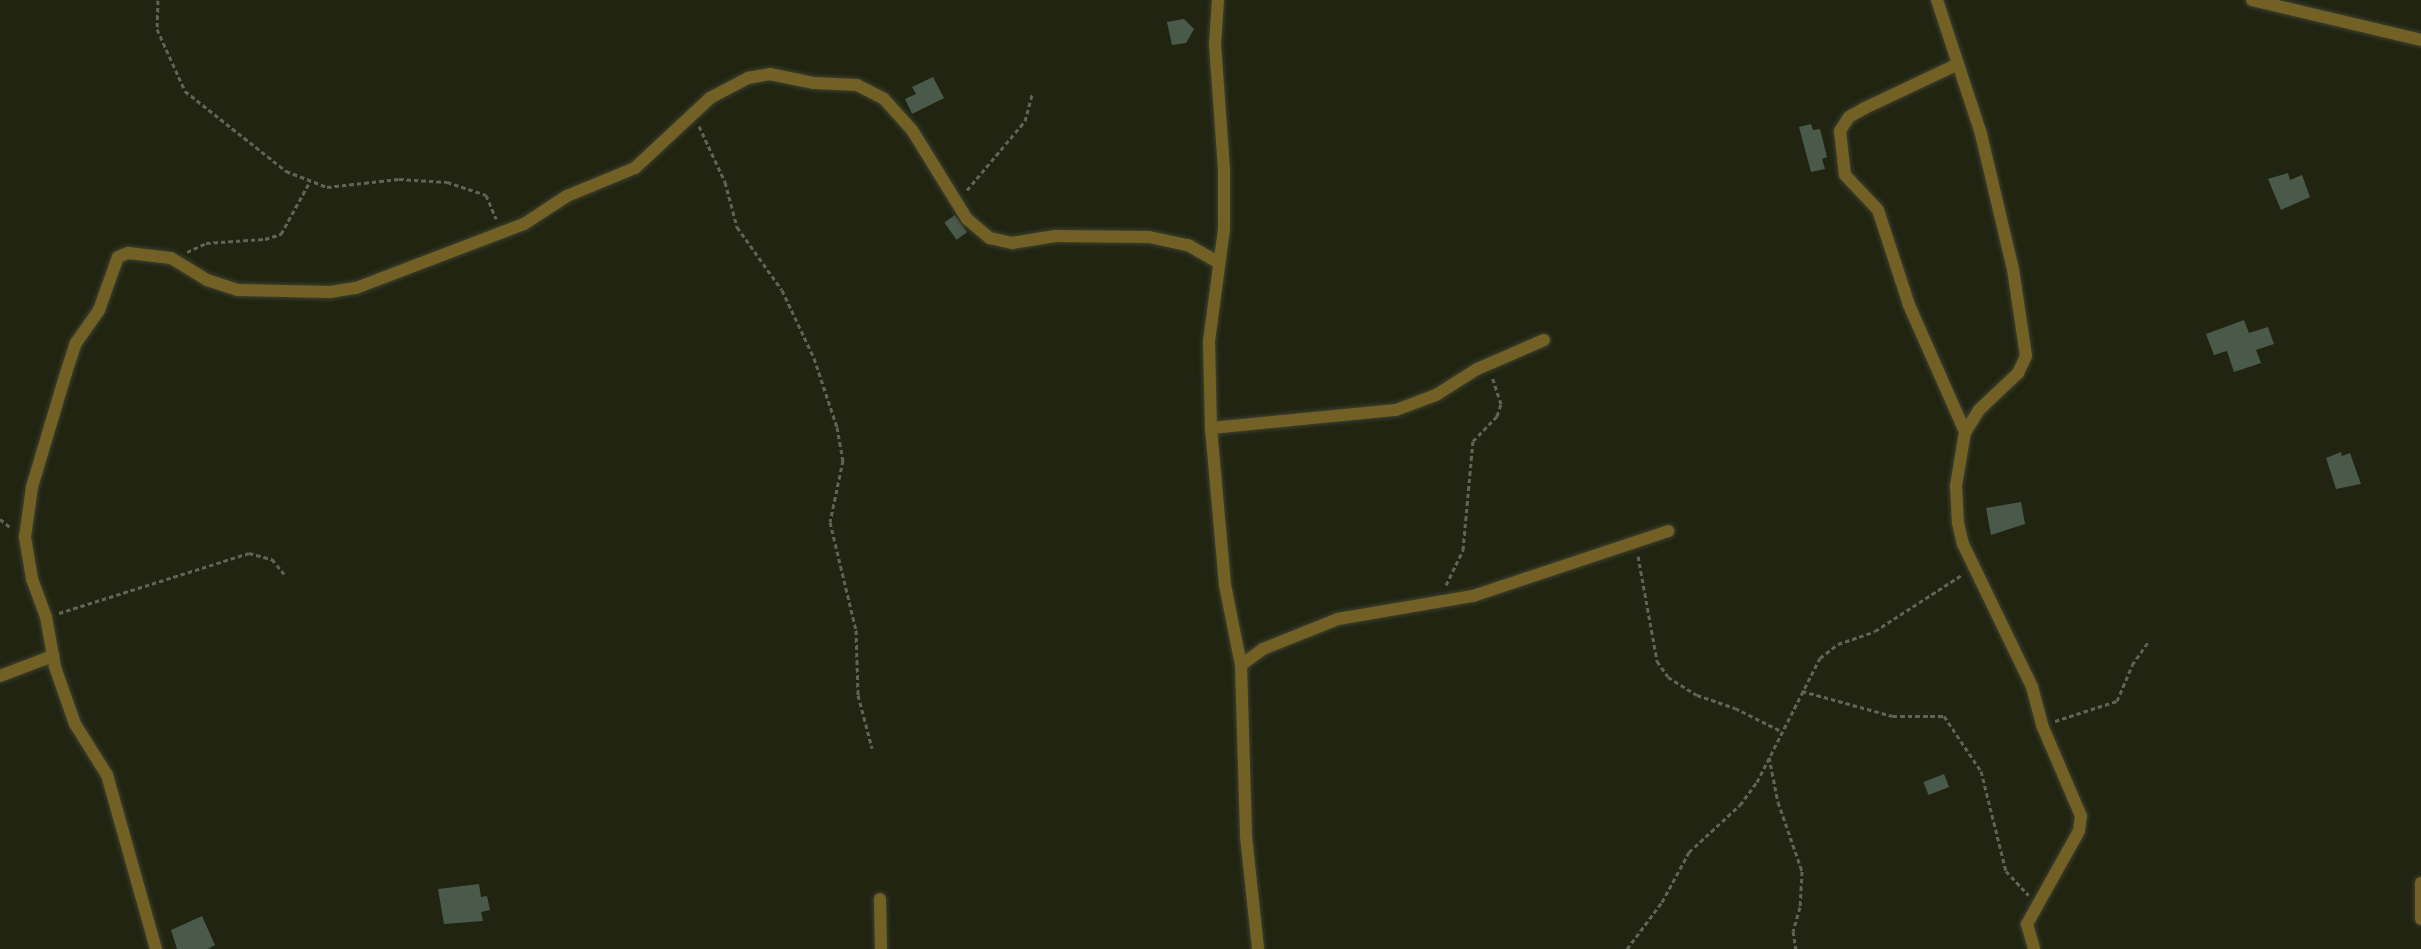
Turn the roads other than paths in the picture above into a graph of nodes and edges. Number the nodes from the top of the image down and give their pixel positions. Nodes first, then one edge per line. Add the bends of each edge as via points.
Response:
1 (1218, 0) edge
2 (1936, 0) edge
3 (2252, 0) edge
4 (2421, 40) edge
5 (1956, 65) junction
6 (1219, 263) junction
7 (1544, 340) dead end
8 (1210, 428) junction
9 (1965, 432) junction
10 (1668, 531) dead end
11 (53, 656) junction
12 (1241, 665) junction
13 (0, 676) edge
14 (2421, 883) edge
15 (880, 899) dead end
16 (2421, 919) edge
17 (156, 949) edge
18 (881, 949) edge
19 (1258, 949) edge
20 (2034, 949) edge

1 - 6 street via 1215,44 1224,170
2 - 5 street
3 - 4 street
5 - 9 street via 1981,134 2000,211 2026,356 2018,373 1979,410
5 - 9 street via 1865,108 1845,120 1840,131 1845,175 1878,210 1909,305
6 - 8 street via 1209,341
6 - 11 street via 1188,245 1149,237 1055,236 1001,242 981,233 956,203 898,112 869,89 759,75 719,93 635,168 575,192 532,221 356,288 330,292 228,288 177,261 135,253 118,257 99,310 74,347 32,488 25,537
7 - 8 street via 1487,364 1436,395 1396,410
8 - 12 street via 1225,585
9 - 20 street via 1956,509 1963,544 2032,687 2042,725 2081,816 2079,831 2027,924
10 - 12 street via 1499,589 1338,619 1263,649
11 - 13 street
11 - 17 street via 75,724 106,775
12 - 19 street via 1246,836
14 - 16 street
15 - 18 street

